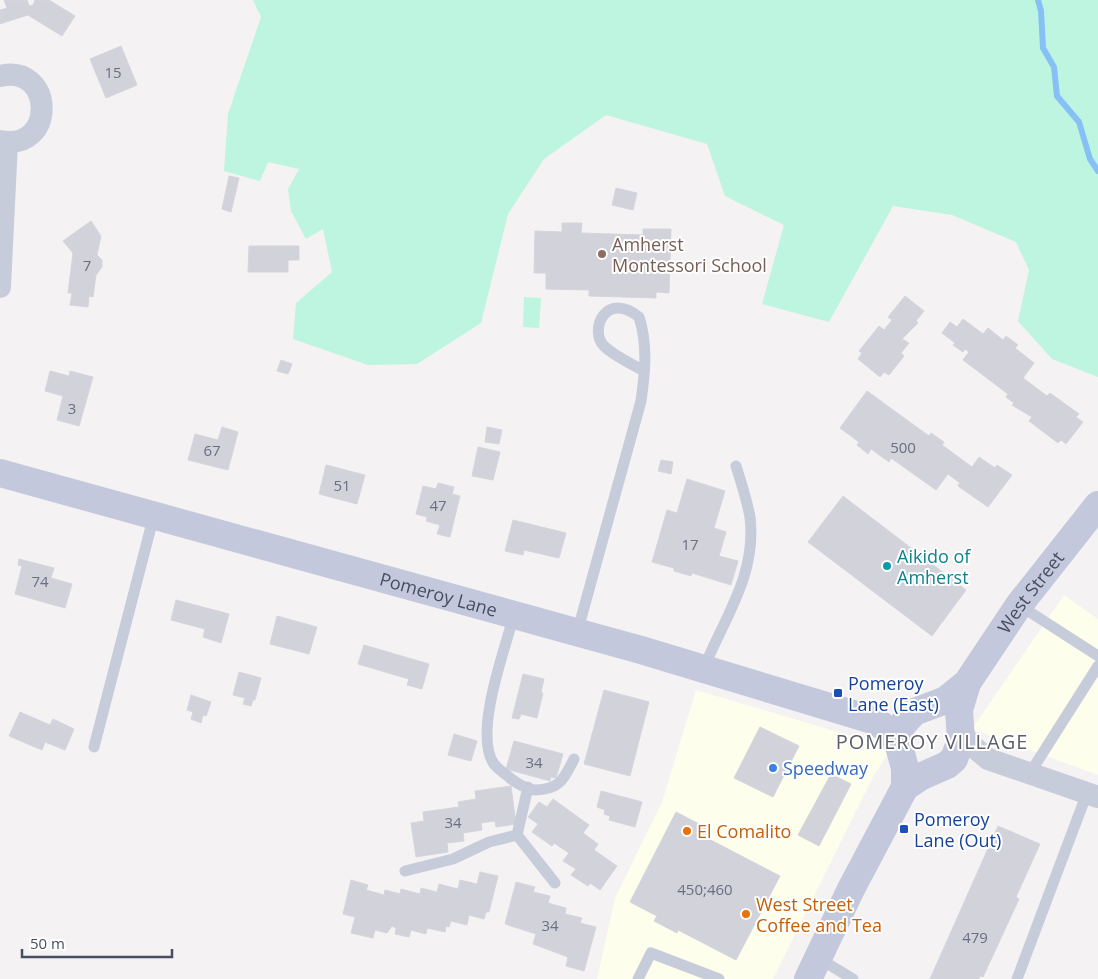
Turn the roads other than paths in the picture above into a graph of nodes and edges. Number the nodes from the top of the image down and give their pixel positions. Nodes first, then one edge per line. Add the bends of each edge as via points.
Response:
1 (0, 76) edge
2 (4, 141) edge
3 (0, 287) edge
4 (644, 371) junction
5 (736, 466) dead end
6 (0, 473) edge
7 (1098, 505) edge
8 (154, 515) junction
9 (1019, 605) junction
10 (514, 615) junction
11 (577, 632) junction
12 (1098, 656) edge
13 (1098, 666) edge
14 (704, 668) junction
15 (967, 683) junction
16 (921, 710) junction
17 (876, 720) junction
18 (960, 730) junction
19 (94, 747) dead end
20 (900, 749) junction
21 (574, 759) dead end
22 (988, 759) junction
23 (941, 768) junction
24 (1030, 773) junction
25 (528, 787) junction
26 (904, 787) junction
27 (1092, 795) edge
28 (517, 835) junction
29 (405, 870) dead end
30 (555, 883) dead end
31 (813, 968) edge
32 (638, 979) edge
33 (719, 979) edge
34 (853, 979) edge
35 (1017, 979) edge

1 - 2 street via 26,80 38,92 42,104 40,121 34,131 19,141
2 - 3 street
4 - 4 lane via 645,336 639,318 632,311 610,308 600,324 599,336 604,346
4 - 11 lane via 641,401
5 - 14 lane via 750,518 748,566 734,606
6 - 8 street, Pomeroy Lane
7 - 9 street, West Street
8 - 10 street, Pomeroy Lane
8 - 19 lane
9 - 12 lane
9 - 15 street, West Street
10 - 11 street, Pomeroy Lane
10 - 25 lane via 487,714 488,741 494,764 512,780
11 - 14 street, Pomeroy Lane
13 - 24 lane
14 - 17 street, Pomeroy Lane
15 - 16 street, West Street via 946,700
15 - 18 street, West Street via 959,710
16 - 17 street, Pomeroy Lane
16 - 18 street via 939,709 948,714
16 - 20 street, West Street via 902,724
17 - 20 street, Pomeroy Lane via 890,732
18 - 22 street via 970,744
18 - 23 street, West Street via 959,750
20 - 23 street via 910,764 918,769
20 - 26 street, West Street via 905,768
21 - 25 lane via 555,788 534,790
22 - 23 street
22 - 24 street
23 - 26 street
24 - 27 street
25 - 28 lane
26 - 31 street, West Street
27 - 35 lane
28 - 29 lane via 490,842 453,859
28 - 30 lane
31 - 34 lane
32 - 33 lane via 651,953

